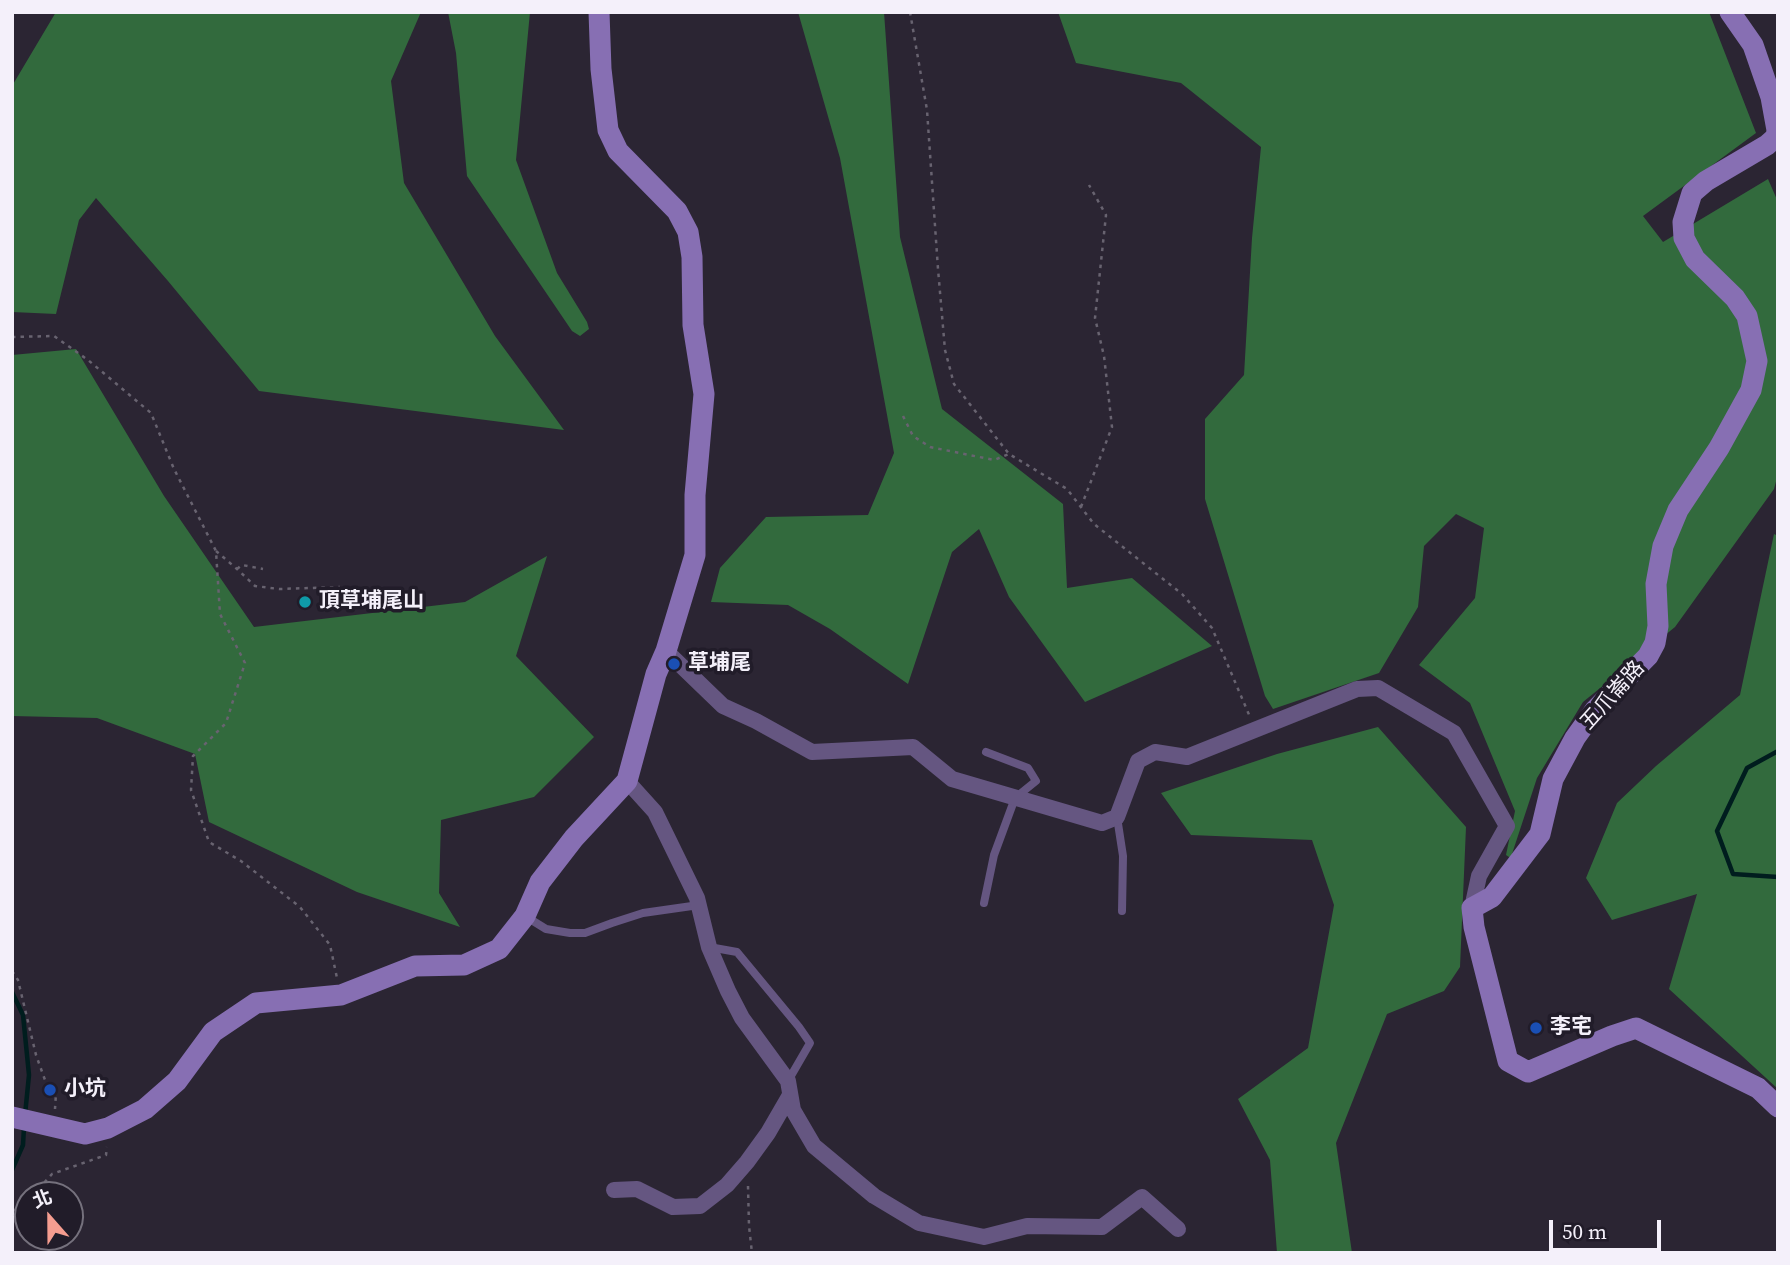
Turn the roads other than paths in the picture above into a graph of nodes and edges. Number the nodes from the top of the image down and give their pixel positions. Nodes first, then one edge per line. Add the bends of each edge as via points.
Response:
1 (599, 12) edge
2 (1730, 12) edge
3 (666, 651) junction
4 (986, 752) dead end
5 (627, 781) junction
6 (1015, 798) junction
7 (1116, 817) junction
8 (984, 903) dead end
9 (699, 905) junction
10 (1472, 908) junction
11 (1122, 911) dead end
12 (525, 916) junction
13 (709, 947) junction
14 (789, 1088) junction
15 (1778, 1107) edge
16 (21, 1119) edge
17 (614, 1191) dead end
18 (1178, 1228) dead end

1 - 3 street via 608,130 618,150 677,211 688,232 692,257 693,325 704,394 695,555
2 - 10 street, 五爪崙路 via 1753,45 1771,97 1776,137 1692,193 1683,222 1684,238 1695,260 1748,316 1756,361 1751,390 1678,510 1663,546 1656,584 1658,626 1648,656 1595,710 1575,738 1553,779 1540,834 1492,897
3 - 5 street
3 - 6 street via 723,706 812,752 913,747 952,779
4 - 6 lane via 1028,768 1036,781
5 - 9 street via 655,812
5 - 12 street via 540,882
6 - 7 street via 1102,824
6 - 8 lane via 994,855
7 - 10 street via 1138,761 1155,752 1187,757 1357,689 1378,688 1454,733 1507,826 1479,876
7 - 11 lane via 1123,856
9 - 12 lane via 643,913 585,933 546,929
9 - 13 street
10 - 15 street via 1508,1061 1528,1072 1636,1028 1758,1088
12 - 16 street via 499,949 464,965 415,966 341,995 256,1003 213,1032 177,1081 145,1110 107,1128 85,1134
13 - 14 street via 742,1018
13 - 14 lane via 737,951 810,1043
14 - 17 street via 768,1133 747,1162 700,1206 673,1207 637,1189
14 - 18 street via 793,1110 814,1146 874,1196 919,1223 984,1237 1027,1226 1102,1227 1142,1196

